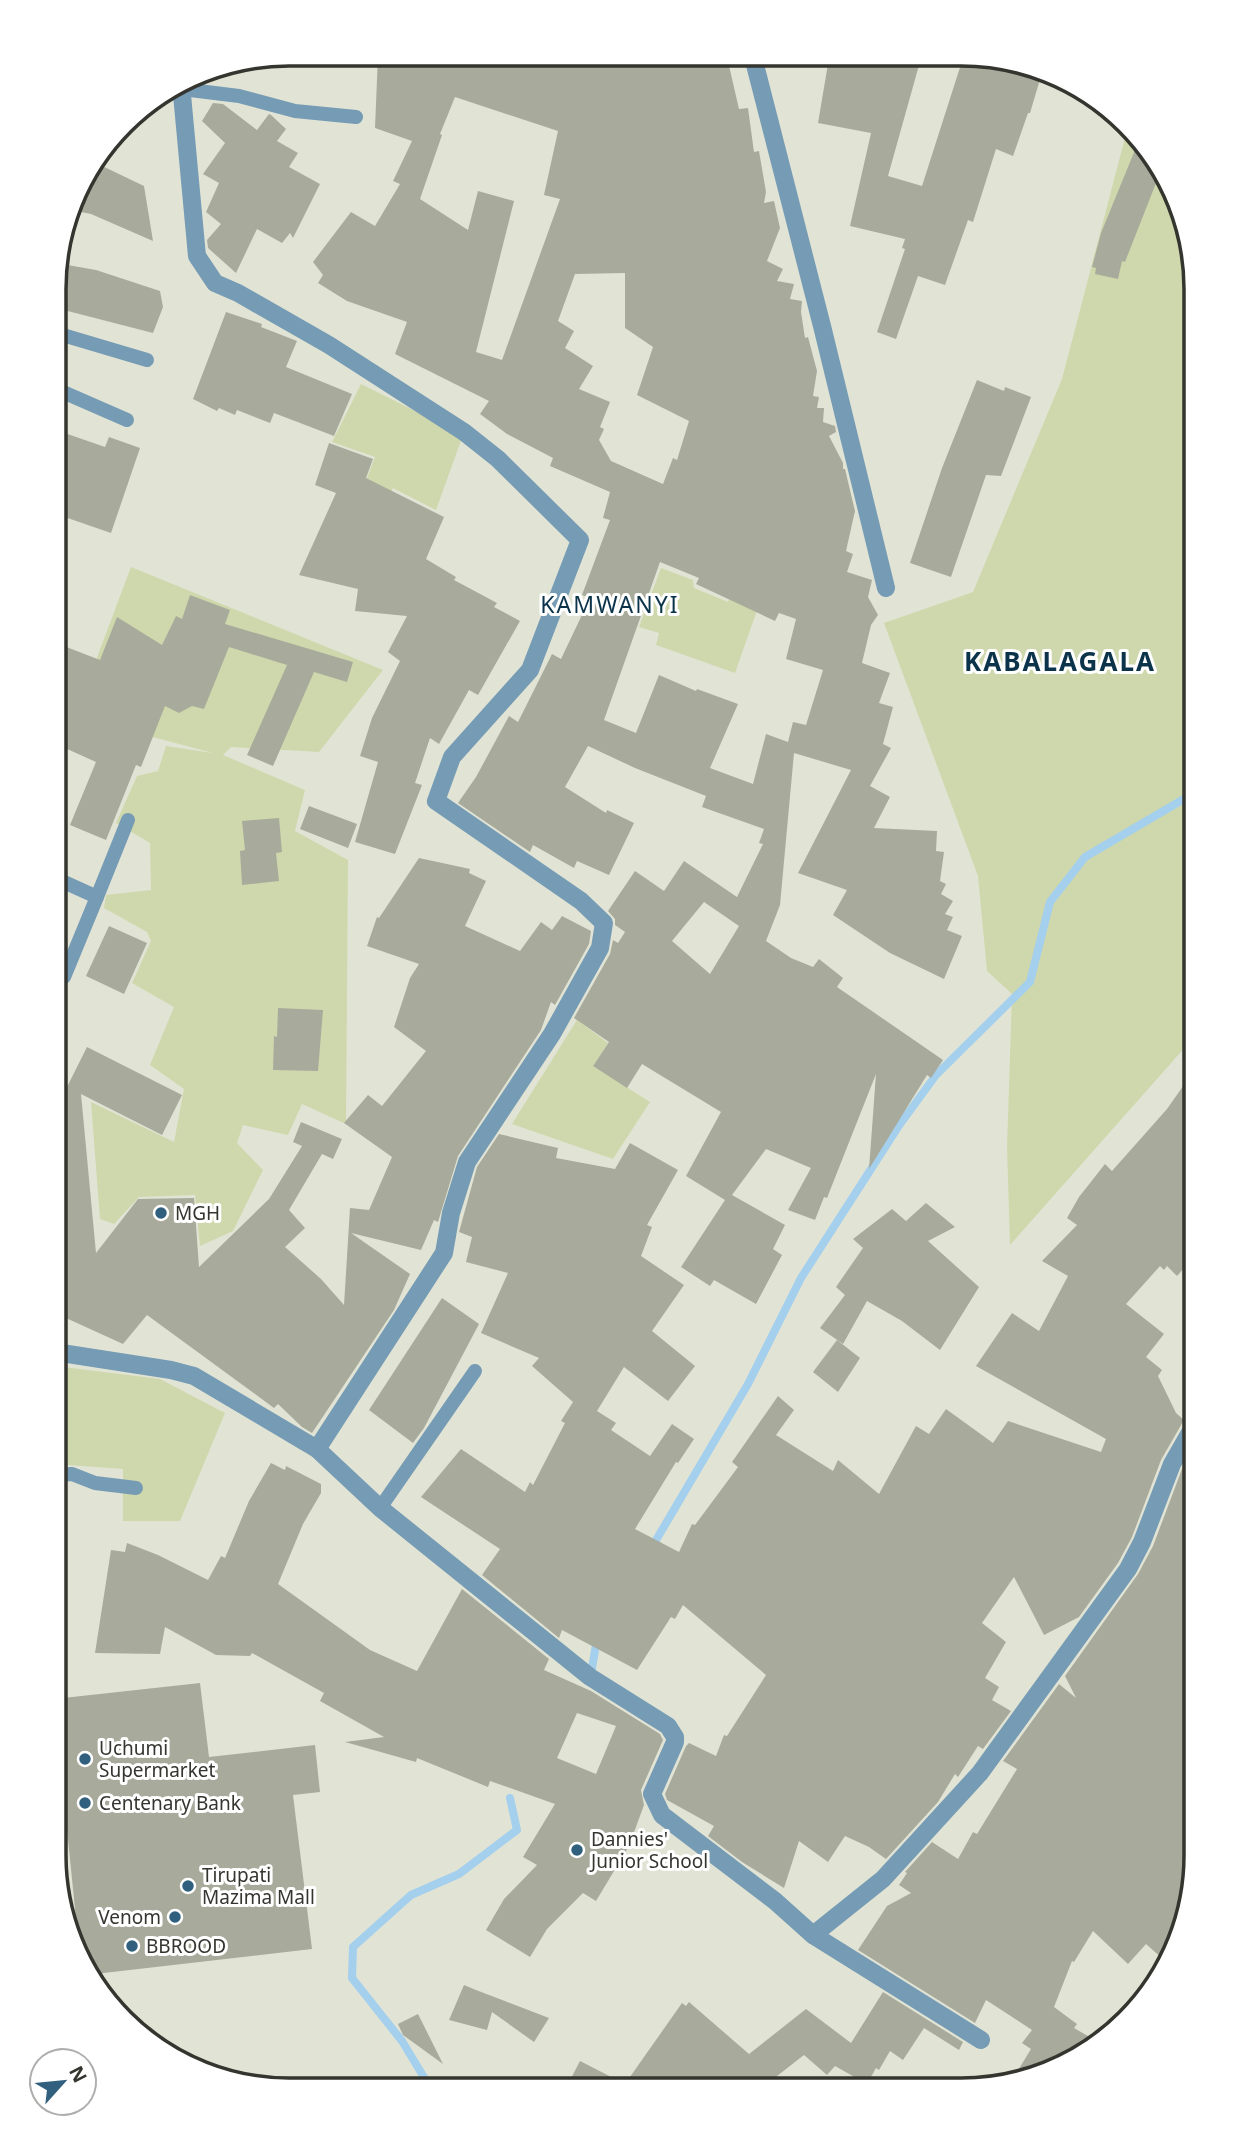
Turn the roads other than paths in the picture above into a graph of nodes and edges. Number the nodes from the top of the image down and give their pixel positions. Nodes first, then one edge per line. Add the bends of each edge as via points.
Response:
1 (755, 66) edge
2 (195, 88) edge
3 (182, 94) edge
4 (356, 117) dead end
5 (67, 336) edge
6 (147, 360) dead end
7 (67, 394) edge
8 (127, 420) dead end
9 (886, 588) dead end
10 (128, 820) dead end
11 (67, 883) edge
12 (97, 897) junction
13 (67, 970) edge
14 (67, 1354) edge
15 (475, 1371) dead end
16 (1183, 1444) edge
17 (317, 1449) junction
18 (67, 1474) edge
19 (136, 1488) dead end
20 (380, 1508) junction
21 (813, 1935) junction
22 (981, 2040) dead end

1 - 9 street
2 - 4 lane via 295,111
3 - 17 street via 197,256 215,283 329,345 464,432 580,540 530,670 453,757 436,801 581,901 604,923 600,948 552,1034 467,1161 444,1253
5 - 6 lane
7 - 8 lane
10 - 12 lane
11 - 12 lane
12 - 13 lane
14 - 17 street via 194,1376
15 - 20 lane
16 - 21 street via 1128,1569 980,1773 883,1879
17 - 20 street
18 - 19 lane
20 - 21 street via 590,1677 668,1726 675,1742 652,1794 662,1815
21 - 22 street

